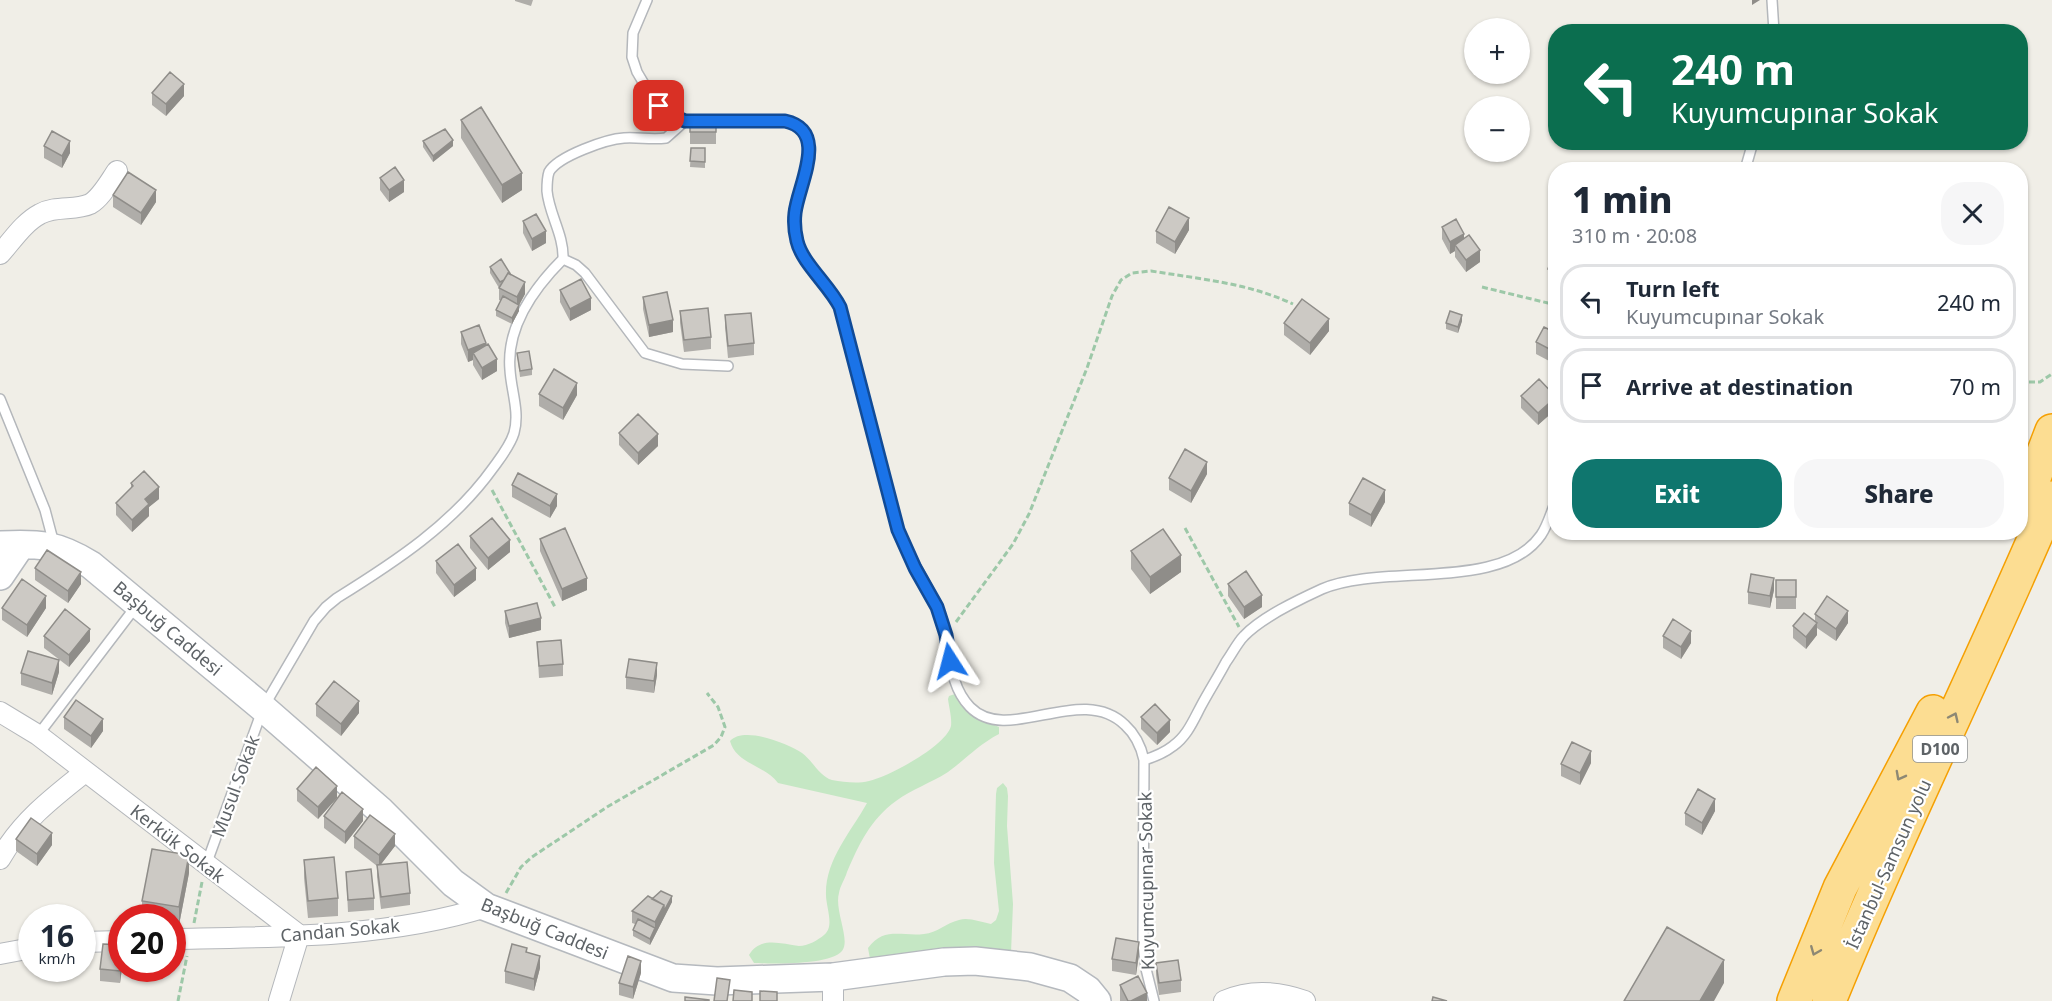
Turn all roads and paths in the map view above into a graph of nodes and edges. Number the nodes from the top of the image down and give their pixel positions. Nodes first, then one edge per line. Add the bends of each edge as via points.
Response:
1 (647, 0) edge
2 (1772, 0) edge
3 (1774, 24) edge
4 (685, 121) junction
5 (117, 171) dead end
6 (0, 255) edge
7 (563, 259) junction
8 (1482, 287) dead end
9 (1548, 303) edge
10 (1293, 304) dead end
11 (728, 366) dead end
12 (2052, 374) edge
13 (2028, 382) edge
14 (0, 399) edge
15 (2052, 431) edge
16 (485, 479) junction
17 (2028, 493) edge
18 (2052, 498) edge
19 (1548, 520) edge
20 (1185, 528) dead end
21 (2011, 540) edge
22 (10, 545) edge
23 (54, 546) junction
24 (0, 576) edge
25 (138, 603) junction
26 (555, 607) dead end
27 (946, 635) junction
28 (1244, 636) junction
29 (707, 693) dead end
30 (263, 708) junction
31 (0, 711) edge
32 (38, 735) junction
33 (1144, 760) junction
34 (85, 772) junction
35 (0, 860) edge
36 (206, 865) junction
37 (491, 908) junction
38 (299, 935) junction
39 (186, 939) edge
40 (18, 951) edge
41 (0, 954) edge
42 (833, 989) edge
43 (279, 1001) edge
44 (1097, 1001) edge
45 (1154, 1001) edge
46 (1224, 1001) edge
47 (1305, 1001) edge
48 (1794, 1001) edge
49 (1829, 1001) edge

1 - 4 lane via 633,33 632,57 650,94 668,114
2 - 3 lane
4 - 7 lane via 666,138 596,143 550,172 548,198
4 - 27 lane, Kuyumcupınar Sokak via 785,121 800,127 806,136 810,153 795,215 798,243 840,307 898,530 937,607
5 - 6 street via 92,203 42,212
7 - 11 lane via 585,273 645,353 682,364
7 - 16 lane via 528,302 512,338 509,369 516,421 511,441
8 - 9 path
10 - 27 path via 1250,287 1151,271 1132,273 1121,280 1029,514 1013,544
12 - 13 path via 2040,382
14 - 23 lane via 41,500
15 - 17 highway
16 - 26 path
16 - 30 lane via 435,532 326,607 301,641
49 -> 18 highway, İstanbul-Samsun yolu / D100
19 - 28 lane via 1528,550 1505,562 1340,582 1288,606
20 - 28 path
21 -> 48 highway, İstanbul-Samsun yolu / D100 via 1925,730 1840,888
22 - 23 street, Başbuğ Caddesi
22 - 24 street
23 - 25 street, Başbuğ Caddesi via 91,565
25 - 30 street, Başbuğ Caddesi
25 - 32 lane
27 - 33 lane, Kuyumcupınar Sokak via 956,687 976,712 1012,720 1080,710 1108,712 1130,729
28 - 33 lane via 1187,732 1172,747
29 - 37 path via 718,707 725,727 714,745 607,807 532,857
30 - 36 lane, Musul Sokak
30 - 37 street, Başbuğ Caddesi via 381,811 453,883
31 - 32 street, Kerkük Sokak
32 - 34 street, Kerkük Sokak
33 - 45 lane, Kuyumcupınar Sokak via 1143,944
34 - 35 street via 25,824
34 - 36 street, Kerkük Sokak
36 - 38 street, Kerkük Sokak
37 - 38 street, Candan Sokak via 430,921
37 - 42 street, Başbuğ Caddesi via 673,978
38 - 39 street, Candan Sokak
38 - 43 street
40 - 41 street
42 - 44 street, Başbuğ Caddesi via 944,962 1000,963 1070,978
46 - 47 street via 1270,992

